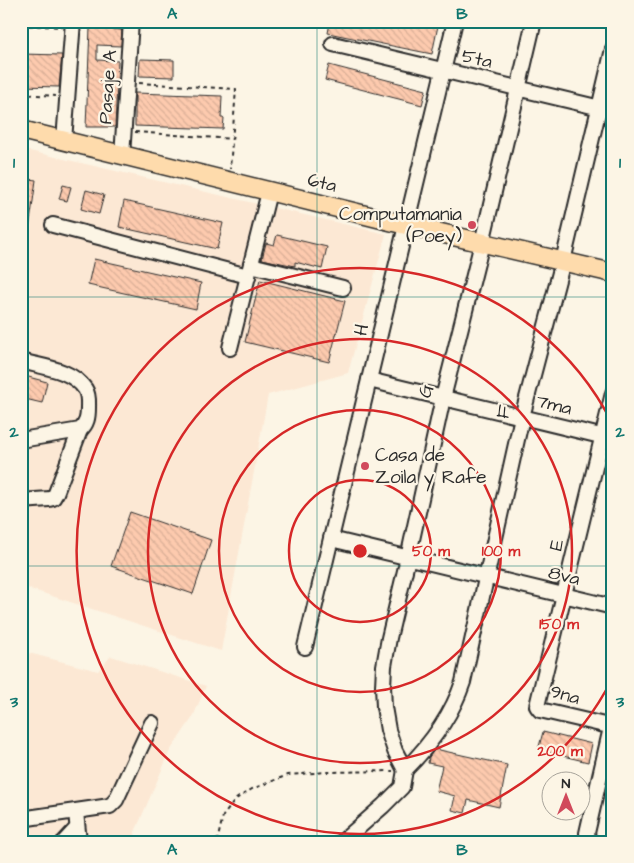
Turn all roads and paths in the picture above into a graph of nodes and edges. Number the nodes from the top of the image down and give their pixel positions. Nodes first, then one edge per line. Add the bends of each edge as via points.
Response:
1 (131, 21) edge
2 (455, 21) edge
3 (534, 21) edge
4 (21, 25) edge
5 (73, 25) edge
6 (332, 44) dead end
7 (613, 49) edge
8 (443, 71) junction
9 (127, 82) junction
10 (518, 88) junction
11 (21, 94) edge
12 (68, 97) junction
13 (599, 108) junction
14 (613, 111) edge
15 (21, 130) edge
16 (124, 132) junction
17 (232, 139) junction
18 (64, 141) junction
19 (122, 156) junction
20 (229, 182) junction
21 (269, 192) junction
22 (52, 225) dead end
23 (406, 225) junction
24 (482, 243) junction
25 (562, 262) junction
26 (249, 271) junction
27 (613, 273) edge
28 (343, 288) dead end
29 (230, 348) dead end
30 (21, 361) edge
31 (369, 380) junction
32 (613, 393) edge
33 (443, 398) junction
34 (522, 417) junction
35 (80, 430) junction
36 (608, 438) edge
37 (21, 440) edge
38 (21, 502) edge
39 (331, 539) junction
40 (408, 558) junction
41 (486, 576) junction
42 (564, 595) junction
43 (613, 607) edge
44 (305, 648) dead end
45 (537, 706) joint
46 (152, 723) dead end
47 (612, 724) edge
48 (405, 770) junction
49 (76, 812) junction
50 (21, 819) edge
51 (78, 835) edge
52 (64, 842) edge
53 (217, 842) edge
54 (342, 842) edge
55 (589, 842) edge

1 - 9 street, Pasaje A
2 - 8 street, H
3 - 10 street, G
4 - 5 path
5 - 12 street
6 - 8 street, 5ta
7 - 13 street, F
8 - 10 street, 5ta
8 - 23 street, H
9 - 16 street, Pasaje A
9 - 17 path via 236,89
10 - 13 street, 5ta
10 - 24 street, G
11 - 12 path
12 - 18 street
13 - 14 street, 5ta
13 - 25 street, F
15 - 18 main road, 6ta
16 - 17 path
16 - 19 street, Pasaje A
17 - 20 path
18 - 19 main road, 6ta
19 - 20 main road, 6ta
20 - 21 main road, 6ta
21 - 23 main road, 6ta
21 - 26 street
22 - 26 street
23 - 24 main road, 6ta
23 - 31 street, H
24 - 25 main road, 6ta
24 - 33 street, G
25 - 27 main road, 6ta
25 - 34 street, F
26 - 28 street
26 - 29 street
30 - 35 street via 62,372 86,389 88,418
31 - 33 street, 7ma
31 - 39 street, H
32 - 36 street, E
33 - 34 street, 7ma
33 - 40 street, G
34 - 36 street, 7ma
34 - 41 street, F
35 - 37 street
35 - 38 street via 53,498
36 - 42 street, E
39 - 40 street, 8va
39 - 44 street, H
40 - 41 street, 8va
40 - 48 street, G via 389,638 383,686 388,730
41 - 42 street, 8va
41 - 48 street, F via 458,696 436,733
42 - 43 street, 8va
42 - 45 street, E
45 - 47 street, 9na via 540,710
46 - 49 street via 113,804
47 - 55 street via 587,833
48 - 53 path via 288,775 236,799 223,816
48 - 54 street via 402,787
49 - 50 street
49 - 51 street
51 - 52 street

